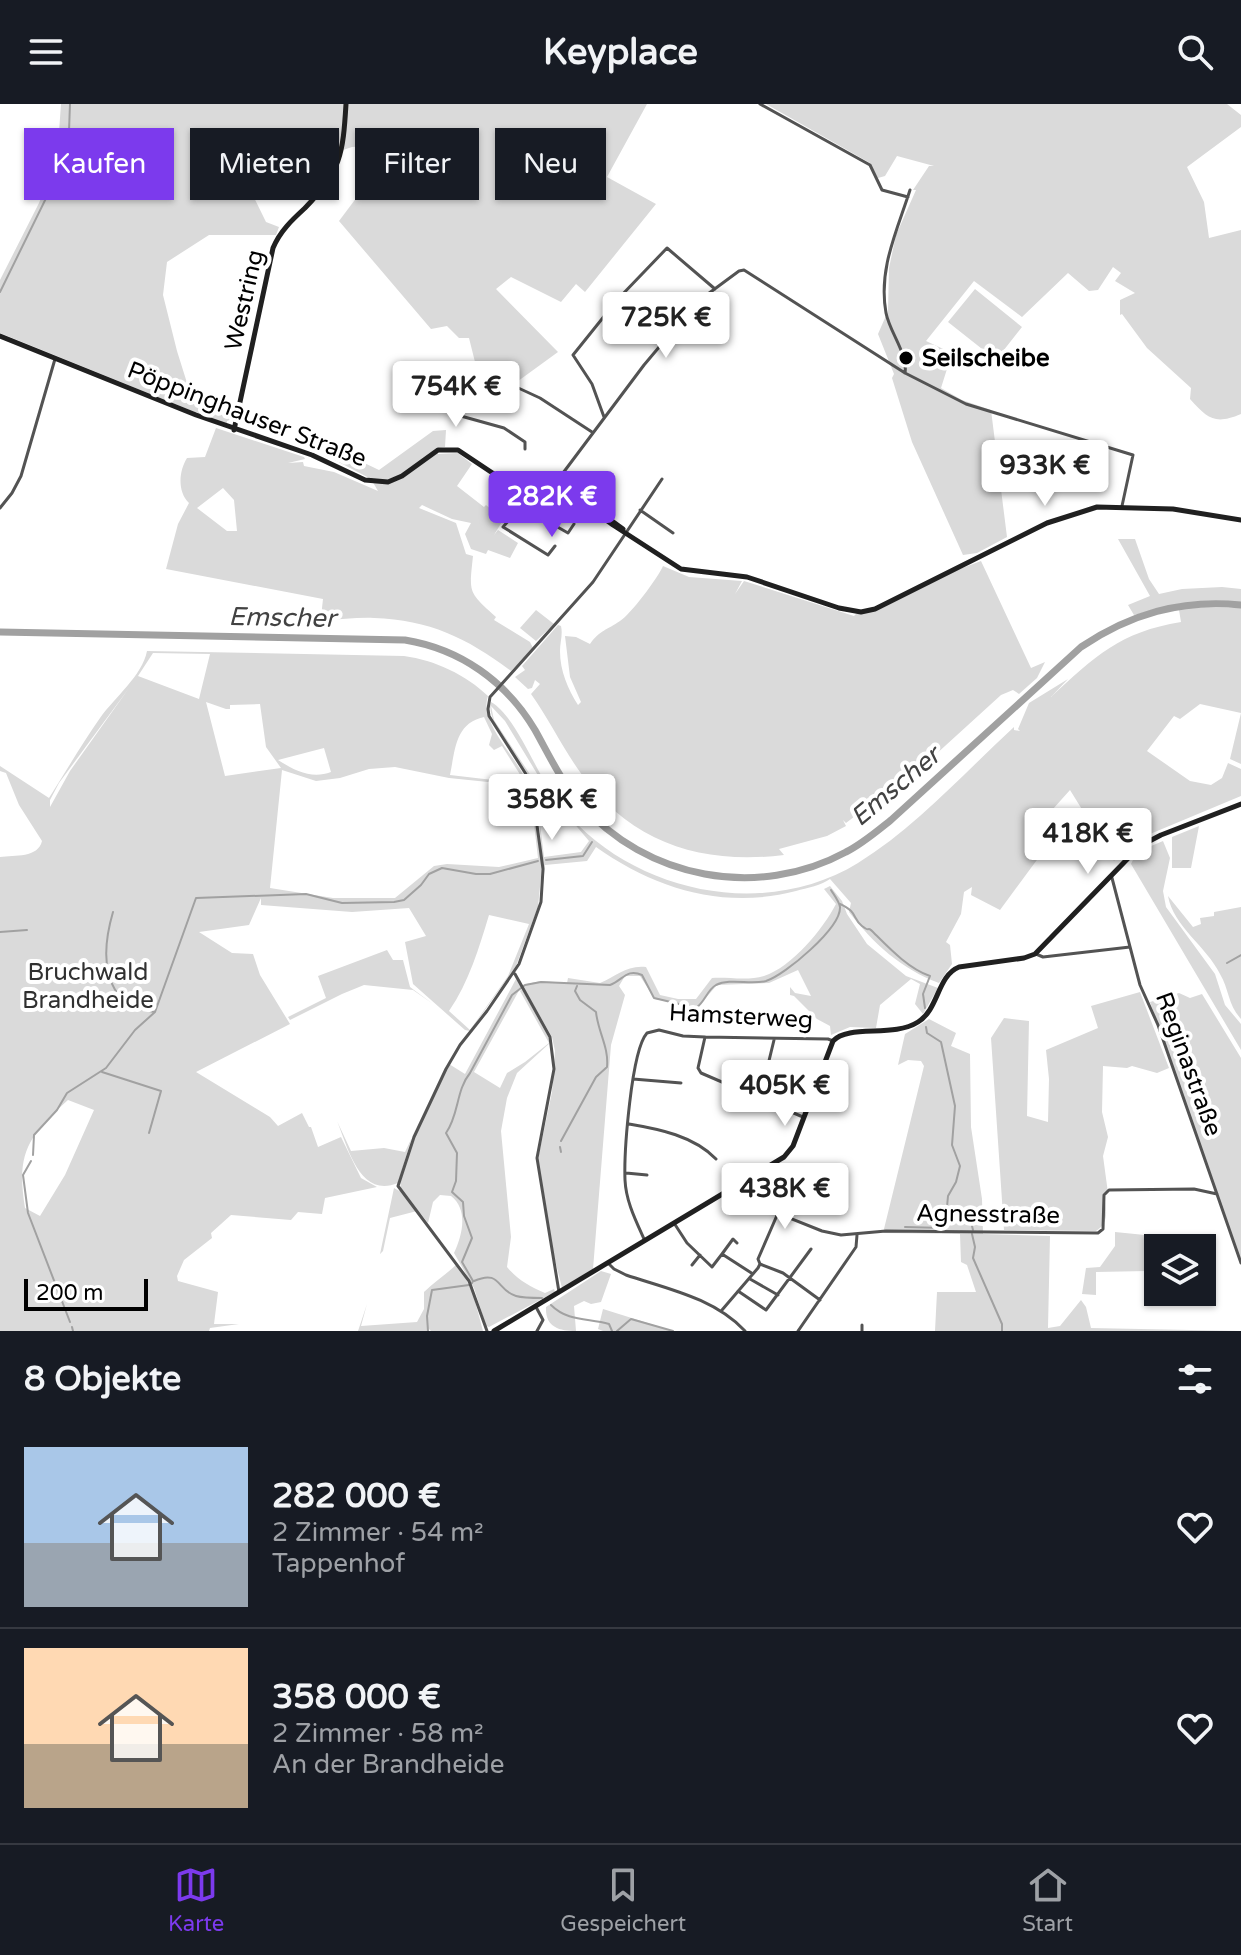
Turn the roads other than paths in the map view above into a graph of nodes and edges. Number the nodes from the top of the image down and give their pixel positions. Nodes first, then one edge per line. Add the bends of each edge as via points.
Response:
1 (346, 104) edge
2 (760, 104) edge
3 (910, 190) dead end
4 (908, 197) junction
5 (715, 289) junction
6 (0, 336) edge
7 (55, 359) junction
8 (412, 373) dead end
9 (905, 373) junction
10 (414, 385) junction
11 (399, 404) dead end
12 (454, 415) junction
13 (604, 417) junction
14 (234, 430) junction
15 (593, 432) junction
16 (525, 449) dead end
17 (662, 479) dead end
18 (542, 482) junction
19 (554, 485) junction
20 (521, 506) junction
21 (1122, 506) junction
22 (0, 508) edge
23 (640, 510) junction
24 (1241, 520) edge
25 (574, 524) dead end
26 (626, 533) junction
27 (673, 533) dead end
28 (555, 546) dead end
29 (1241, 804) edge
30 (1111, 875) junction
31 (1130, 947) junction
32 (1035, 954) junction
33 (514, 972) junction
34 (705, 1037) junction
35 (774, 1038) junction
36 (833, 1041) junction
37 (633, 1079) junction
38 (681, 1083) dead end
39 (760, 1098) junction
40 (804, 1117) junction
41 (629, 1124) junction
42 (716, 1159) dead end
43 (626, 1173) junction
44 (647, 1175) dead end
45 (732, 1189) junction
46 (1217, 1194) junction
47 (778, 1213) junction
48 (674, 1223) junction
49 (857, 1235) junction
50 (645, 1241) junction
51 (737, 1243) dead end
52 (811, 1249) dead end
53 (722, 1254) junction
54 (700, 1255) junction
55 (608, 1263) junction
56 (1241, 1263) edge
57 (760, 1264) junction
58 (692, 1265) dead end
59 (751, 1276) junction
60 (790, 1278) junction
61 (738, 1291) junction
62 (559, 1292) junction
63 (778, 1295) junction
64 (820, 1300) junction
65 (536, 1307) junction
66 (722, 1310) junction
67 (862, 1325) dead end
68 (487, 1331) edge
69 (494, 1331) edge
70 (537, 1331) edge
71 (745, 1331) edge
72 (798, 1331) edge
73 (862, 1331) edge

1 - 14 main road, Westring via 336,167 273,248
2 - 4 street via 870,165 882,190
3 - 4 street
4 - 9 street via 890,248 884,287
5 - 9 street via 739,271 751,272
5 - 13 street via 697,302
5 - 13 street via 667,248 618,299 573,355 592,384
6 - 7 main road, Pöppinghauser Straße
7 - 14 main road, Pöppinghauser Straße
7 - 22 street via 21,476
8 - 10 street via 407,379
9 - 21 street via 966,404 1133,455
10 - 11 street
10 - 12 street
12 - 15 street via 473,376 540,398
12 - 16 street via 504,428 525,442
13 - 15 street
14 - 18 main road, Pöppinghauser Straße via 376,483 402,476 447,448 468,454 503,478
15 - 19 street
17 - 23 street
18 - 19 main road, Pöppinghauser Straße
18 - 20 street
19 - 26 main road, Pöppinghauser Straße
20 - 25 street via 568,533
20 - 28 street via 504,529 548,555
21 - 24 main road, Pöppinghauser Straße
21 - 26 main road, Pöppinghauser Straße via 1097,507 1047,523 861,612 747,577 681,569
23 - 26 street
23 - 27 street
26 - 33 street via 593,582 488,704 531,782 543,869 539,910
29 - 30 main road via 1146,842
30 - 31 street, Reginastraße
30 - 32 main road
31 - 32 street
31 - 46 street, Reginastraße
32 - 36 main road via 956,967 918,1023 884,1033 841,1034
33 - 62 street via 554,1048 537,1158
33 - 68 street via 451,1059 414,1137 398,1186 469,1281
34 - 35 street, Hamsterweg
34 - 37 street, Hamsterweg via 647,1033
34 - 39 street via 701,1073
35 - 36 street, Hamsterweg
35 - 39 street
36 - 40 main road
37 - 38 street
37 - 41 street
39 - 40 street
40 - 45 main road via 790,1152
41 - 42 street via 676,1135
41 - 43 street
43 - 44 street
43 - 50 street via 630,1209
45 - 47 street, Agnesstraße via 742,1199
45 - 48 main road
46 - 49 street, Agnesstraße via 1194,1189 1109,1190 1098,1233
46 - 56 street, Reginastraße
47 - 49 street, Agnesstraße via 822,1231
47 - 57 street
48 - 50 main road
48 - 54 street
49 - 64 street via 856,1247
50 - 55 main road
51 - 53 street via 733,1239
52 - 60 street
53 - 54 street via 712,1267
53 - 59 street
54 - 58 street
55 - 62 main road
55 - 66 street via 626,1275
57 - 59 street
57 - 60 street
59 - 61 street
59 - 63 street
60 - 63 street
60 - 64 street
61 - 63 street via 766,1310
61 - 66 street
62 - 65 main road
64 - 72 street
65 - 69 main road
65 - 70 street via 543,1320
66 - 71 street
67 - 73 street

